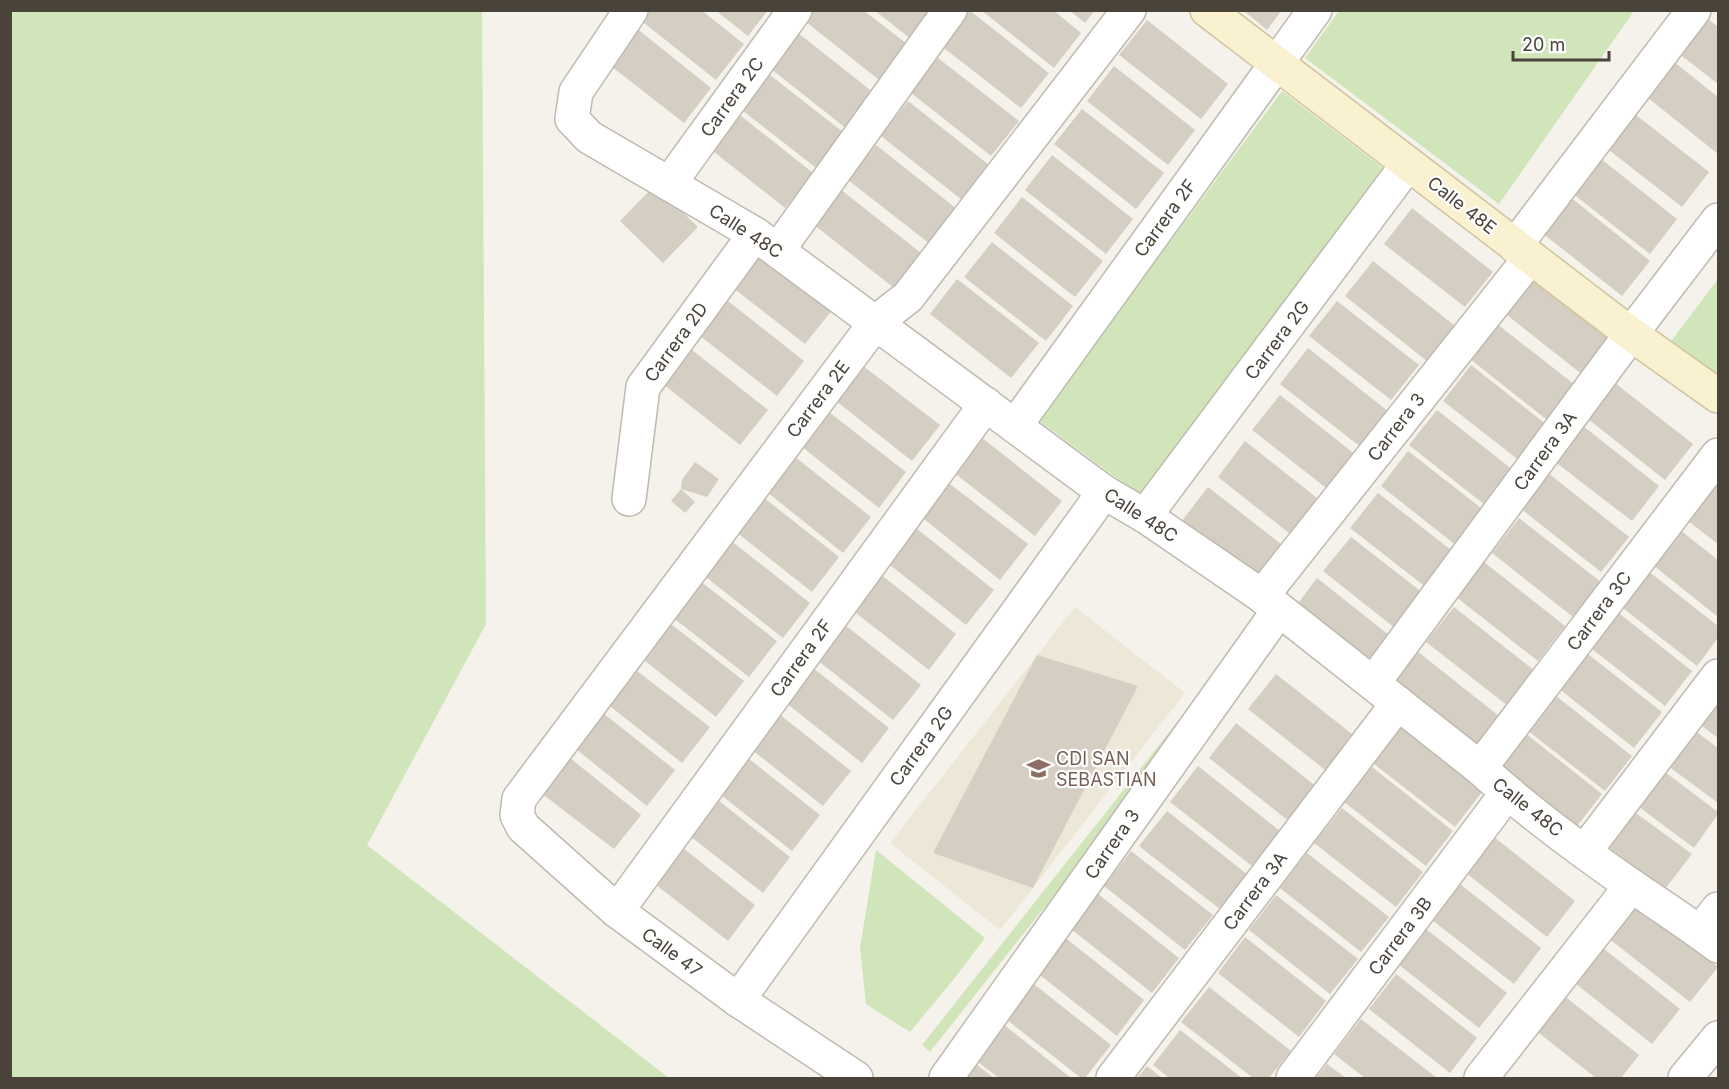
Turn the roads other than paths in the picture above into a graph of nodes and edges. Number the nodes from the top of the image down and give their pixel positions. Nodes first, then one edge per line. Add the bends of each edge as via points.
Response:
1 (631, 10) edge
2 (795, 10) edge
3 (950, 10) edge
4 (1130, 10) edge
5 (1208, 10) edge
6 (1315, 10) edge
7 (1688, 13) edge
8 (1276, 63) junction
9 (1408, 164) junction
10 (669, 184) junction
11 (1719, 220) edge
12 (766, 242) junction
13 (1523, 252) junction
14 (876, 322) junction
15 (1631, 334) junction
16 (1719, 396) edge
17 (986, 404) junction
18 (1015, 426) junction
19 (1719, 454) edge
20 (1104, 492) junction
21 (629, 499) dead end
22 (1145, 516) junction
23 (1271, 603) junction
24 (1719, 676) edge
25 (1386, 693) junction
26 (1480, 768) junction
27 (1507, 793) junction
28 (519, 799) joint
29 (1585, 852) junction
30 (1631, 886) junction
31 (617, 911) junction
32 (1712, 929) edge
33 (738, 1000) junction
34 (1719, 1038) edge
35 (856, 1078) edge
36 (946, 1078) edge
37 (1113, 1078) edge
38 (1293, 1078) edge
39 (1481, 1078) edge
40 (1685, 1078) edge

1 - 10 street, Calle 48C via 576,92 572,119 589,137
2 - 10 street, Carrera 2C
3 - 12 street, Carrera 2D
4 - 14 street, Carrera 2E via 908,297
5 - 8 main road, Calle 48E
6 - 8 street, Carrera 2F
7 - 13 street, Carrera 3
8 - 9 main road, Calle 48E
8 - 18 street, Carrera 2F
9 - 13 main road, Calle 48E
9 - 22 street, Carrera 2G
10 - 12 street, Calle 48C
11 - 15 street, Carrera 3A
12 - 14 street, Calle 48C
12 - 21 street, Carrera 2D via 643,387
13 - 15 main road, Calle 48E
13 - 23 street, Carrera 3
14 - 17 street, Calle 48C
14 - 28 street, Carrera 2E
15 - 16 main road, Calle 48E
15 - 25 street, Carrera 3A
17 - 18 street, Calle 48C
17 - 31 street, Carrera 2F
18 - 20 street, Calle 48C
19 - 26 street, Carrera 3C
20 - 22 street, Calle 48C
20 - 33 street, Carrera 2G
22 - 23 street, Calle 48C
23 - 25 street, Calle 48C
23 - 36 street, Carrera 3
24 - 29 street
25 - 26 street, Calle 48C
25 - 37 street, Carrera 3A
26 - 27 street, Calle 48C
27 - 29 street, Calle 48C
27 - 38 street, Carrera 3B
28 - 31 street, Calle 47 via 517,815 522,827
29 - 30 street, Calle 48C
30 - 32 street, Calle 48C
30 - 39 street
31 - 33 street, Calle 47
33 - 35 street, Calle 47
34 - 40 street

